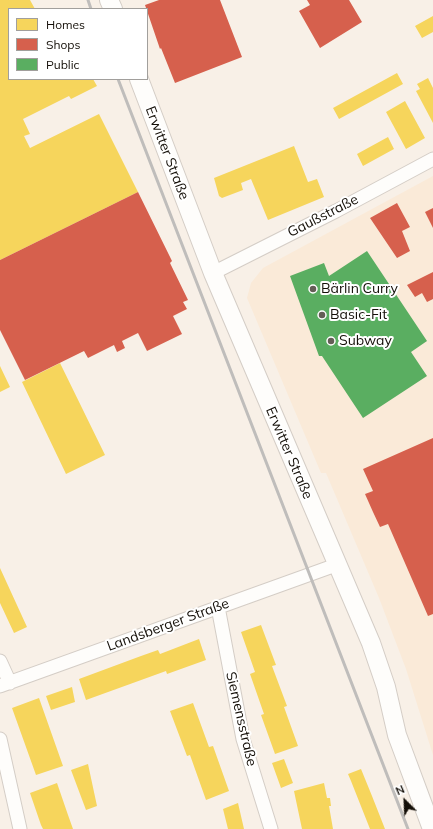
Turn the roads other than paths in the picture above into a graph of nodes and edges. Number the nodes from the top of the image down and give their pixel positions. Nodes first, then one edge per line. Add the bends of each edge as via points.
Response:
1 (139, 80) edge
2 (433, 159) edge
3 (213, 273) junction
4 (336, 565) junction
5 (218, 607) junction
6 (0, 661) edge
7 (5, 685) edge
8 (0, 739) edge
9 (20, 829) edge
10 (271, 829) edge
11 (432, 829) edge

1 - 3 main road, Erwitter Straße
2 - 3 street, Gaußstraße
3 - 4 main road, Erwitter Straße
4 - 5 street, Landsberger Straße
4 - 11 main road, Erwitter Straße via 371,643 386,687 397,735
5 - 7 street, Landsberger Straße
5 - 10 street, Siemensstraße via 243,739
6 - 7 street
8 - 9 street

